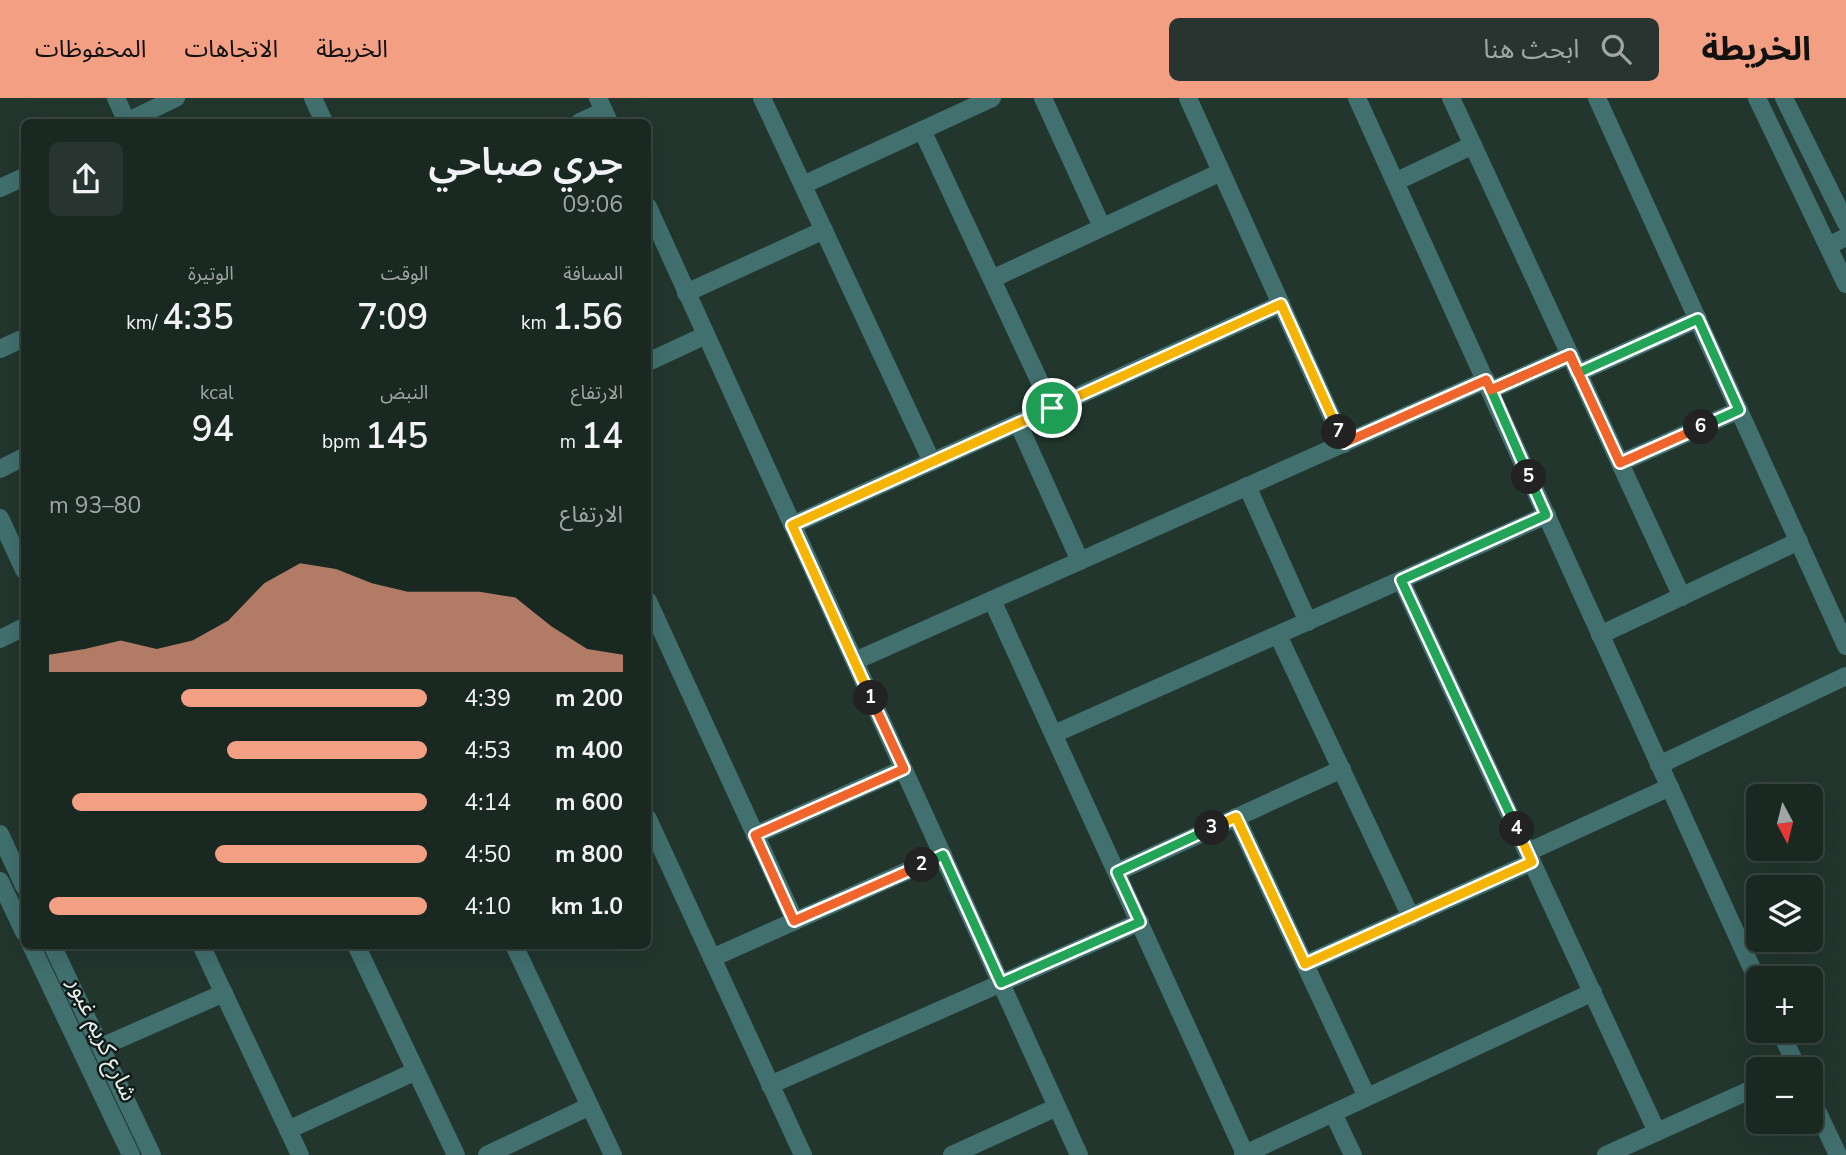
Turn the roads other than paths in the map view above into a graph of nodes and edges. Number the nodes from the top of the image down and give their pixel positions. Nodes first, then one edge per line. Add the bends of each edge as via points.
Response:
1 (116, 98) edge
2 (177, 98) edge
3 (313, 98) edge
4 (762, 98) edge
5 (992, 98) edge
6 (1043, 98) edge
7 (1188, 98) edge
8 (1357, 98) edge
9 (1451, 98) edge
10 (1597, 98) edge
11 (1756, 98) edge
12 (1784, 98) edge
13 (604, 111) edge
14 (126, 119) edge
15 (133, 119) edge
16 (323, 119) edge
17 (587, 119) edge
18 (922, 130) junction
19 (1474, 145) junction
20 (1222, 172) junction
21 (21, 178) edge
22 (1395, 182) junction
23 (803, 185) junction
24 (0, 188) edge
25 (651, 222) edge
26 (1846, 223) edge
27 (1102, 227) junction
28 (824, 230) junction
29 (1846, 237) edge
30 (655, 244) edge
31 (1836, 254) edge
32 (992, 279) junction
33 (1846, 284) edge
34 (687, 292) junction
35 (1281, 304) junction
36 (1698, 319) junction
37 (706, 335) junction
38 (21, 339) edge
39 (0, 349) edge
40 (1570, 355) junction
41 (651, 361) edge
42 (1578, 373) junction
43 (1488, 385) junction
44 (1052, 408) junction
45 (1739, 410) junction
46 (1018, 423) junction
47 (1344, 443) junction
48 (21, 458) edge
49 (932, 462) junction
50 (1620, 463) junction
51 (0, 469) edge
52 (1247, 486) junction
53 (1546, 515) junction
54 (0, 518) edge
55 (792, 525) junction
56 (1798, 541) junction
57 (1080, 561) junction
58 (21, 564) edge
59 (1401, 580) junction
60 (1682, 597) junction
61 (992, 600) junction
62 (651, 614) edge
63 (1308, 622) junction
64 (21, 628) edge
65 (1278, 635) junction
66 (1600, 635) junction
67 (0, 639) edge
68 (1846, 646) edge
69 (855, 661) junction
70 (1846, 676) edge
71 (1054, 734) junction
72 (1659, 765) junction
73 (904, 769) junction
74 (1342, 769) junction
75 (1670, 788) junction
76 (1236, 817) junction
77 (651, 826) edge
78 (0, 834) edge
79 (755, 835) junction
80 (943, 855) junction
81 (18, 857) edge
82 (1530, 857) junction
83 (1117, 872) junction
84 (0, 880) edge
85 (20, 912) edge
86 (1412, 917) junction
87 (794, 921) junction
88 (1140, 922) junction
89 (33, 949) edge
90 (54, 949) edge
91 (203, 949) edge
92 (358, 949) edge
93 (516, 949) edge
94 (712, 958) junction
95 (1305, 964) junction
96 (1751, 966) edge
97 (1001, 983) junction
98 (1593, 992) junction
99 (224, 993) junction
100 (101, 1047) junction
101 (416, 1071) junction
102 (770, 1085) junction
103 (1746, 1092) edge
104 (1367, 1097) junction
105 (590, 1106) junction
106 (1057, 1107) junction
107 (1333, 1113) junction
108 (1823, 1123) edge
109 (288, 1130) junction
110 (1657, 1132) junction
111 (1244, 1154) edge
112 (131, 1155) edge
113 (152, 1155) edge
114 (300, 1155) edge
115 (456, 1155) edge
116 (487, 1155) edge
117 (613, 1155) edge
118 (803, 1155) edge
119 (953, 1155) edge
120 (1079, 1155) edge
121 (1353, 1155) edge
122 (1606, 1155) edge
123 (1838, 1155) edge

1 - 14 street
2 - 15 street
3 - 16 street
4 - 23 street
5 - 18 street
6 - 27 street
7 - 20 street
8 - 22 street
9 - 19 street
10 - 36 street
11 - 31 street
12 - 26 street
13 - 17 street
18 - 23 street
18 - 32 street
19 - 22 street
19 - 40 street
20 - 27 street
20 - 35 street
21 - 24 street
22 - 43 street
23 - 28 street
25 - 30 street
27 - 32 street
28 - 34 street
28 - 49 street
29 - 31 street
30 - 34 street
31 - 33 street
32 - 44 street
34 - 37 street
35 - 44 street
35 - 47 street
36 - 42 street
36 - 45 street
37 - 41 street
37 - 55 street
38 - 39 street
40 - 42 street
40 - 43 street
42 - 50 street
43 - 47 street
43 - 53 street
44 - 46 street
45 - 50 street
45 - 56 street
46 - 49 street
46 - 57 street
47 - 52 street
48 - 51 street
49 - 55 street
50 - 60 street
52 - 57 street
52 - 63 street
53 - 59 street
53 - 66 street
54 - 58 street
55 - 69 street
56 - 60 street
56 - 68 street
57 - 61 street
59 - 63 street
59 - 82 street
60 - 66 street
61 - 69 street
61 - 71 street
62 - 79 street
63 - 65 street
64 - 67 street
65 - 71 street
65 - 74 street
66 - 72 street
69 - 73 street
70 - 72 street
71 - 83 street
72 - 75 street
73 - 79 street
73 - 80 street
74 - 76 street
74 - 86 street
75 - 82 street
75 - 96 street
76 - 83 street
76 - 95 street
77 - 94 street
78 - 81 street
79 - 87 street
80 - 87 street
80 - 97 street
82 - 86 street
82 - 98 street
83 - 88 street
84 - 85 street
86 - 95 street
87 - 94 street
88 - 97 street
88 - 111 street
89 - 112 street, شارع كريم غبور
90 - 100 street, شارع كريم غبور
91 - 99 street
92 - 101 street
93 - 105 street
94 - 102 street
95 - 104 street
97 - 102 street
97 - 106 street
98 - 104 street
98 - 110 street
99 - 100 street
99 - 109 street
100 - 113 street, شارع كريم غبور
101 - 109 street
101 - 115 street
102 - 118 street
103 - 110 street
104 - 107 street
105 - 116 street
105 - 117 street
106 - 119 street
106 - 120 street
107 - 111 street
107 - 121 street
108 - 123 street
109 - 114 street
110 - 122 street

